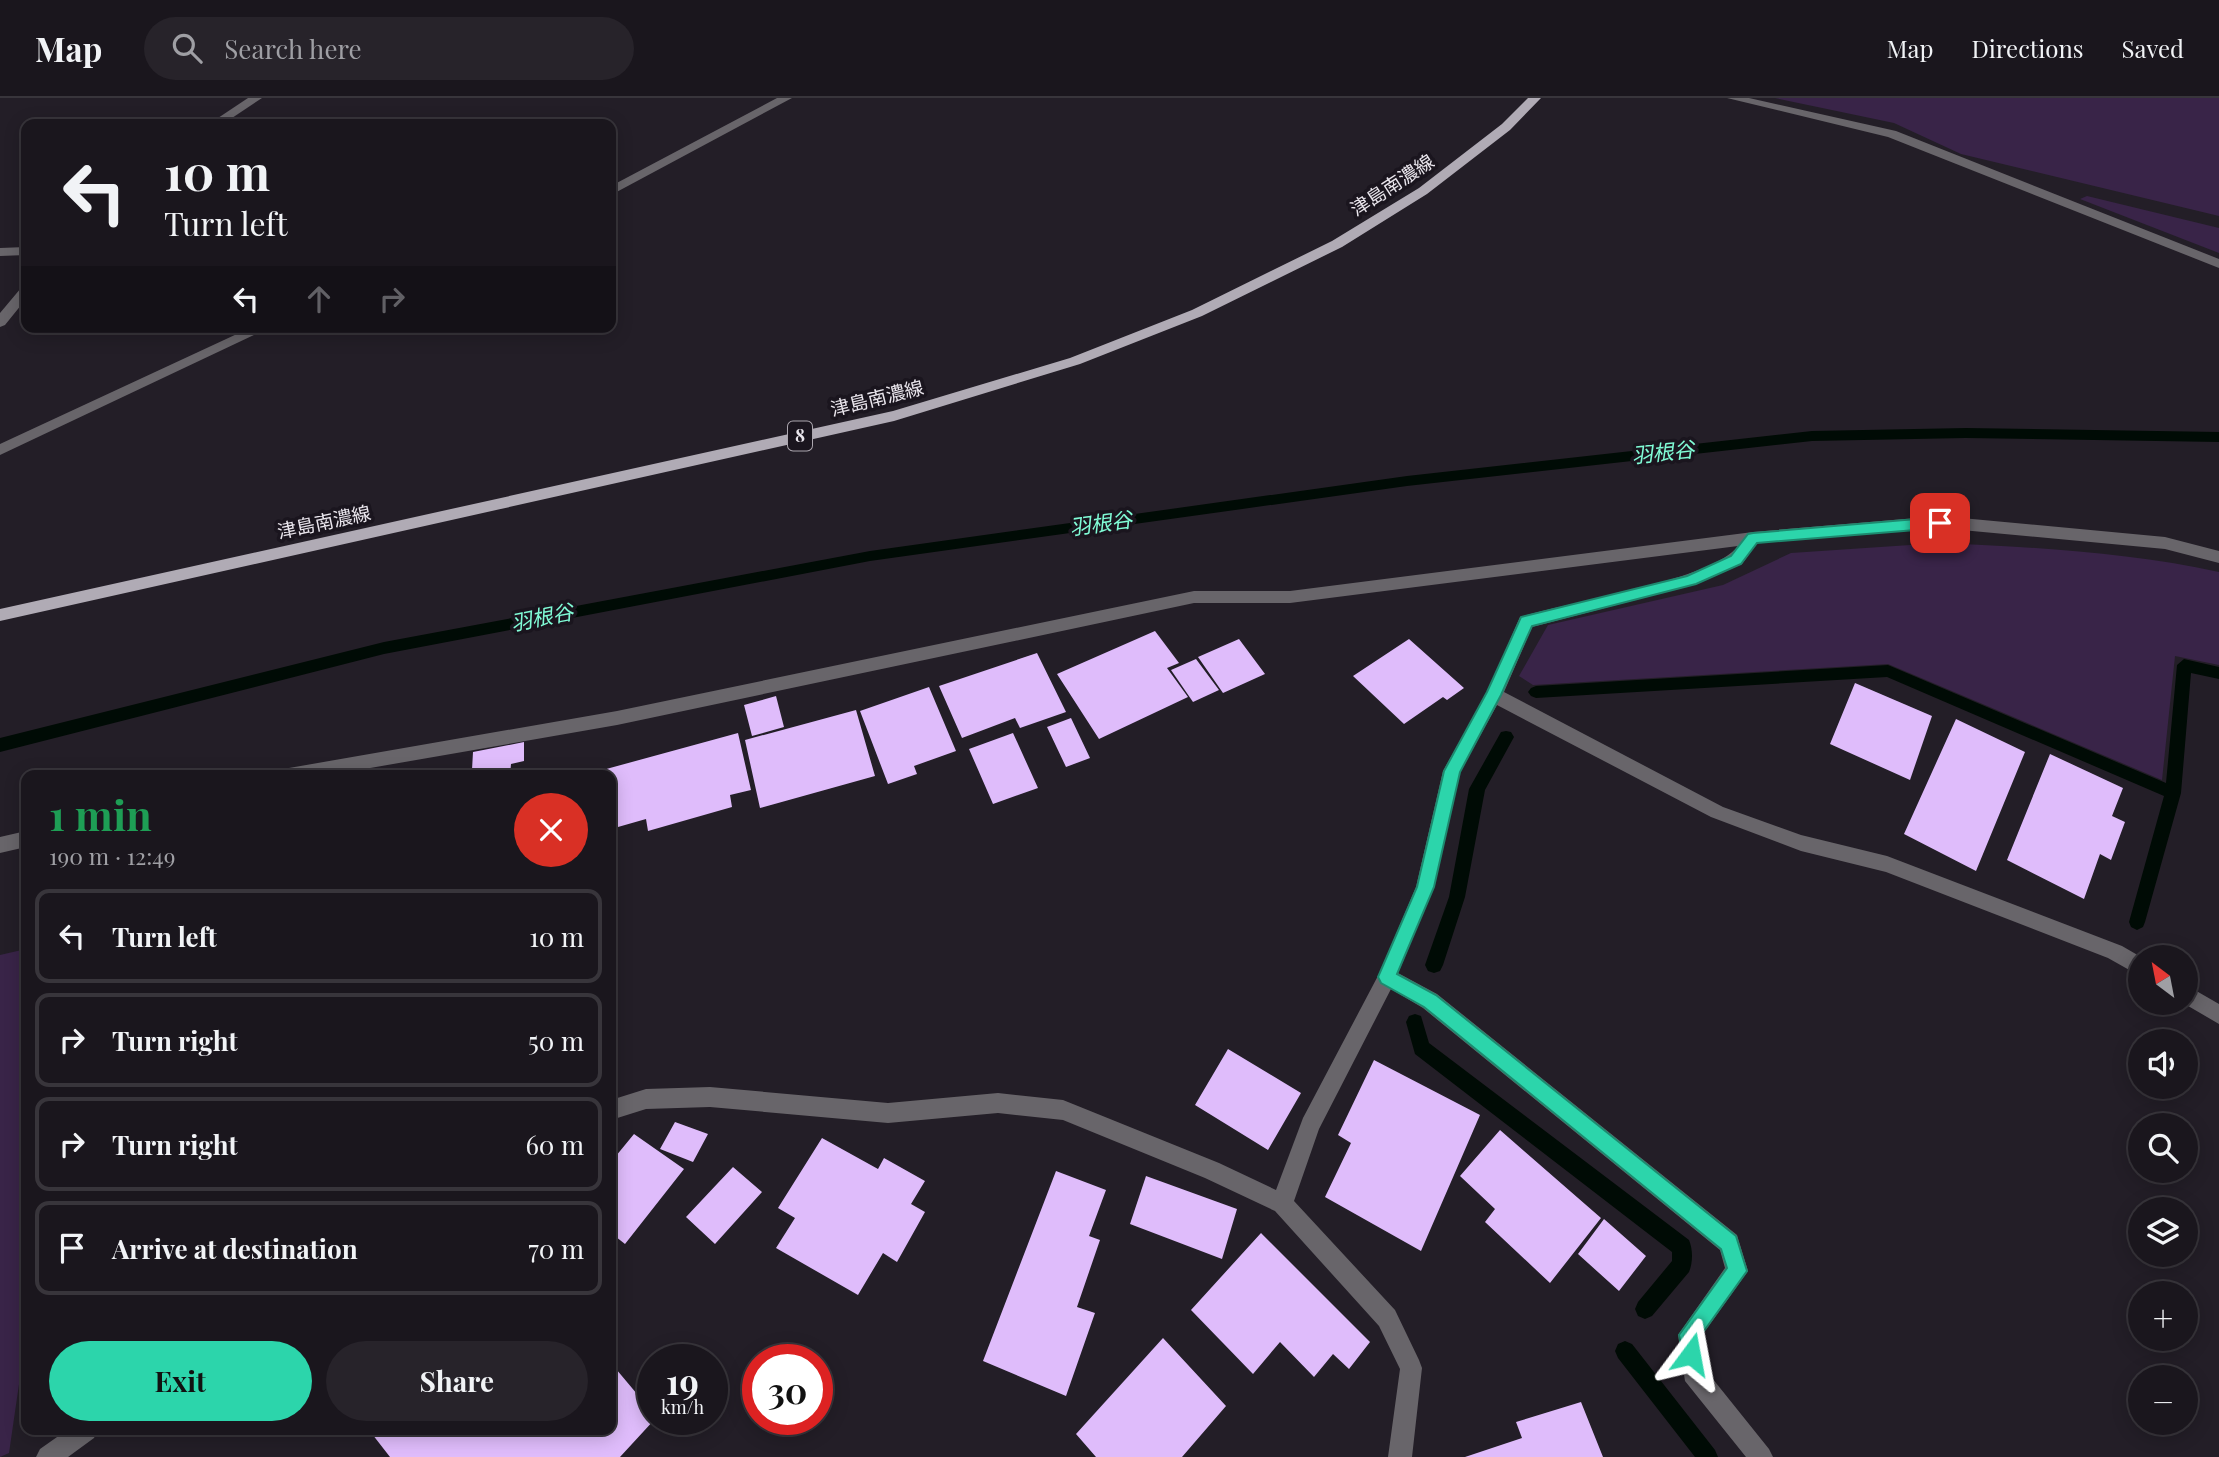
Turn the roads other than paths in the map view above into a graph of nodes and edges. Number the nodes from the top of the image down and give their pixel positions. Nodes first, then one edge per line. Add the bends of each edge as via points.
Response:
1 (256, 98) edge
2 (786, 98) edge
3 (1535, 98) edge
4 (1733, 98) edge
5 (223, 119) edge
6 (616, 188) edge
7 (21, 251) edge
8 (0, 252) edge
9 (2219, 264) edge
10 (21, 297) edge
11 (0, 322) edge
12 (251, 333) edge
13 (0, 450) edge
14 (1753, 538) junction
15 (2219, 557) edge
16 (0, 615) edge
17 (1494, 695) junction
18 (318, 770) edge
19 (21, 840) edge
20 (0, 845) edge
21 (2128, 960) edge
22 (1387, 977) junction
23 (2198, 1002) edge
24 (2219, 1015) edge
25 (616, 1108) edge
26 (1282, 1204) junction
27 (79, 1435) edge
28 (48, 1457) edge
29 (1400, 1457) edge
30 (1761, 1457) edge

1 - 5 street
2 - 6 street
3 - 16 main road, 津島南濃線 / 8 via 1506,127 1423,191 1337,244 1197,313 1075,360 894,416
4 - 9 street via 1892,134
7 - 8 street
10 - 11 street
12 - 13 street
14 - 15 street via 1940,523 2165,543
14 - 17 street via 1736,560 1690,580 1527,622
14 - 18 street via 1290,597 1194,597 617,718
17 - 21 street via 1717,812 1801,843 1887,864
17 - 22 street via 1452,771 1425,887
19 - 20 street
22 - 26 street via 1310,1125
22 - 30 street via 1430,1001 1729,1243 1737,1271 1689,1335 1693,1373
23 - 24 street
25 - 26 street via 646,1098 709,1097 888,1112 998,1103 1063,1110 1212,1170
26 - 29 street via 1387,1318 1411,1368
27 - 28 street

